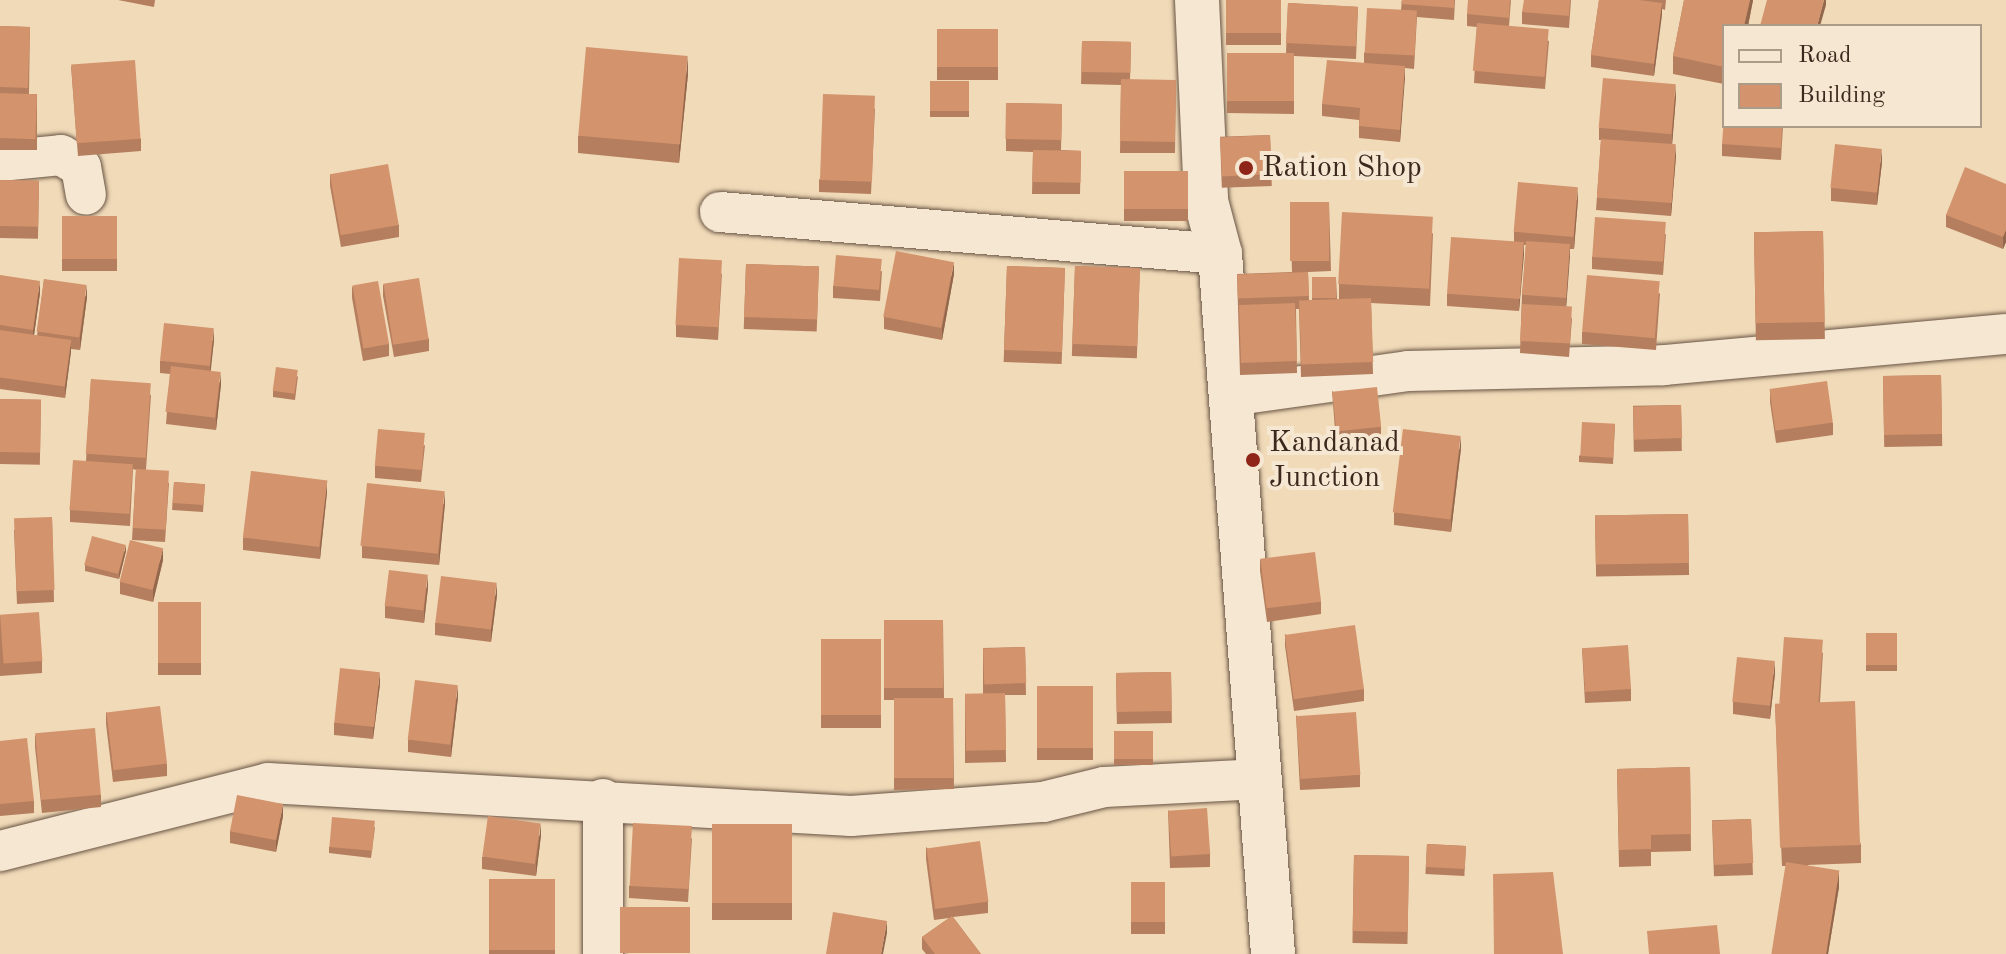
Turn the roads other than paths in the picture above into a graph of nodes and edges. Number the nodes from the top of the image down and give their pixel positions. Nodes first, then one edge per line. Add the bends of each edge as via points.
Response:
1 (1197, 0) edge
2 (0, 161) edge
3 (86, 195) dead end
4 (720, 212) dead end
5 (1220, 254) junction
6 (2006, 334) edge
7 (1230, 396) junction
8 (1261, 779) junction
9 (603, 799) junction
10 (0, 851) edge
11 (603, 954) edge
12 (1273, 954) edge

1 - 5 main road via 1206,201
2 - 3 street via 61,155 81,167
4 - 5 street
5 - 7 main road
6 - 7 street via 1664,365 1408,371
7 - 8 main road
8 - 9 street via 1104,787 1043,802 851,816
8 - 12 main road
9 - 10 street via 268,783
9 - 11 street

